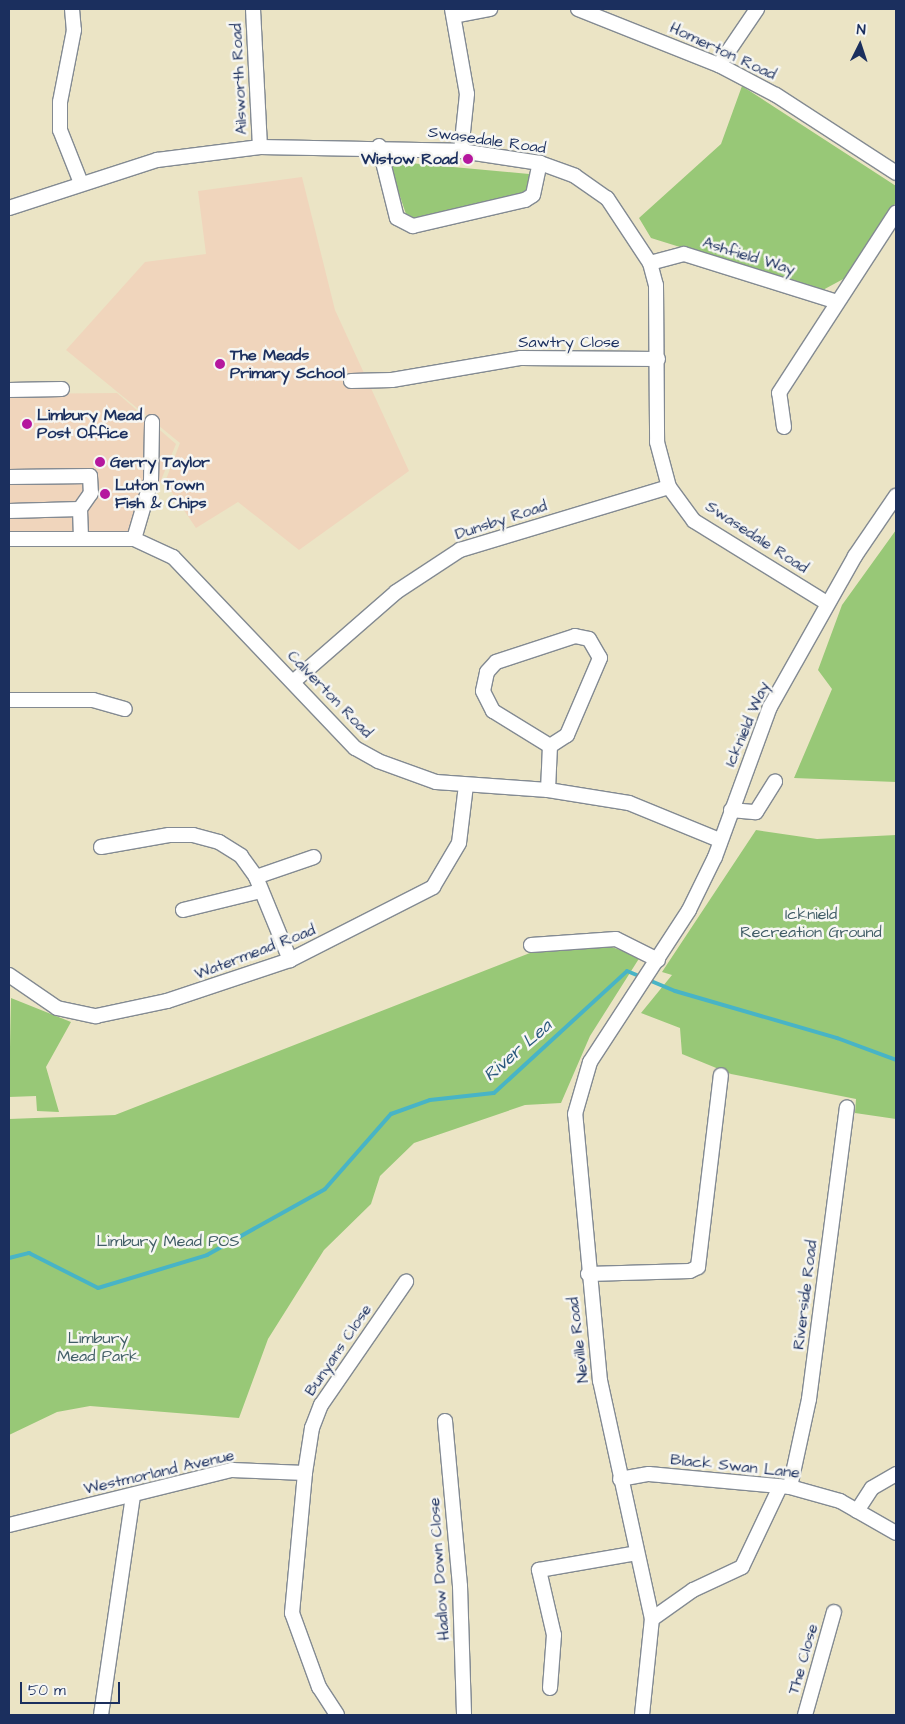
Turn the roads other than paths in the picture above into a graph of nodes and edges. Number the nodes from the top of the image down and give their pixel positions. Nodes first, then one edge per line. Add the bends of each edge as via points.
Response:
1 (72, 9) edge
2 (253, 9) edge
3 (490, 9) edge
4 (578, 9) edge
5 (757, 9) edge
6 (453, 12) edge
7 (719, 65) junction
8 (379, 146) junction
9 (260, 147) junction
10 (462, 151) junction
11 (540, 163) junction
12 (894, 166) edge
13 (81, 183) junction
14 (9, 208) edge
15 (896, 213) edge
16 (650, 263) junction
17 (837, 302) junction
18 (658, 359) junction
19 (351, 381) dead end
20 (62, 389) dead end
21 (9, 390) edge
22 (152, 422) dead end
23 (784, 427) dead end
24 (9, 477) edge
25 (669, 486) junction
26 (896, 496) edge
27 (80, 509) junction
28 (9, 511) edge
29 (81, 538) junction
30 (9, 539) edge
31 (134, 539) junction
32 (827, 603) junction
33 (293, 682) junction
34 (9, 700) edge
35 (125, 709) dead end
36 (550, 746) junction
37 (775, 781) dead end
38 (466, 785) junction
39 (548, 790) junction
40 (731, 810) junction
41 (719, 840) junction
42 (101, 847) dead end
43 (314, 857) dead end
44 (256, 877) junction
45 (261, 891) junction
46 (183, 910) dead end
47 (531, 945) dead end
48 (290, 960) junction
49 (658, 960) junction
50 (648, 974) joint
51 (12, 983) edge
52 (721, 1075) dead end
53 (847, 1107) dead end
54 (588, 1274) junction
55 (406, 1282) dead end
56 (444, 1421) dead end
57 (305, 1473) junction
58 (896, 1474) edge
59 (620, 1479) junction
60 (785, 1487) junction
61 (133, 1495) junction
62 (857, 1510) junction
63 (9, 1525) edge
64 (896, 1533) edge
65 (637, 1553) junction
66 (834, 1612) dead end
67 (652, 1619) junction
68 (550, 1688) dead end
69 (101, 1715) edge
70 (337, 1715) edge
71 (464, 1715) edge
72 (642, 1715) edge
73 (805, 1715) edge

1 - 13 street via 74,30 60,102 60,130
2 - 9 street, Ailsworth Road
3 - 6 street
4 - 7 street, Homerton Road
5 - 7 street
6 - 10 street via 467,94
7 - 12 street, Homerton Road via 776,95
8 - 9 street, Swasedale Road
8 - 10 street, Swasedale Road
8 - 11 street via 397,218 413,226 525,200 533,195
9 - 13 street, Swasedale Road via 157,160
10 - 11 street, Swasedale Road
11 - 16 street, Swasedale Road via 575,176 607,198
13 - 14 street, Swasedale Road
15 - 17 street
16 - 17 street, Ashfield Way via 684,254
16 - 18 street, Swasedale Road via 656,285
17 - 23 street via 779,393
18 - 19 street, Sawtry Close via 521,358 392,380
18 - 25 street, Swasedale Road via 657,442
20 - 21 street
22 - 31 street via 150,486
24 - 27 street via 90,476 91,493
25 - 32 street, Swasedale Road via 694,521
25 - 33 street, Dunsby Road via 460,550 396,592
26 - 32 street, Icknield Way
27 - 28 street
27 - 29 street
29 - 30 street, Calverton Road
29 - 31 street, Calverton Road
31 - 33 street, Calverton Road via 173,557
32 - 40 street, Icknield Way via 770,707
33 - 38 street, Calverton Road via 355,748 409,774
34 - 35 street via 93,700
36 - 36 street via 493,711 482,691 486,672 496,662 574,636 589,639 600,658 567,735
36 - 39 street
37 - 40 street via 756,812
38 - 39 street, Calverton Road
38 - 48 street, Watermead Road via 459,843 433,887
39 - 41 street, Calverton Road via 629,803
40 - 41 street, Icknield Way
41 - 49 street, Icknield Way via 689,910
42 - 44 street via 193,835 219,842 241,856
43 - 44 street
44 - 45 street
45 - 46 street
45 - 48 street
47 - 49 street via 616,939
48 - 51 street, Watermead Road via 117,1014 96,1016 57,1008
49 - 50 street, Icknield Way
50 - 54 street, Neville Road via 590,1062 575,1114
52 - 54 street via 698,1266 690,1271
53 - 60 street, Riverside Road via 809,1399
54 - 59 street, Neville Road via 600,1381
55 - 57 street, Bunyans Close via 321,1405 312,1428
56 - 71 street, Hadlow Down Close via 460,1586
57 - 61 street, Westmorland Avenue via 232,1470
57 - 70 street via 292,1612 319,1687
58 - 62 street via 872,1488
59 - 60 street, Black Swan Lane via 648,1474
59 - 65 street, Neville Road
60 - 62 street, Black Swan Lane
60 - 67 street, Riverside Road via 742,1566 693,1590
61 - 63 street, Westmorland Avenue
61 - 69 street
62 - 64 street, Black Swan Lane
65 - 67 street, Neville Road
65 - 68 street via 539,1570 554,1635
66 - 73 street, The Close
67 - 72 street, Neville Road

